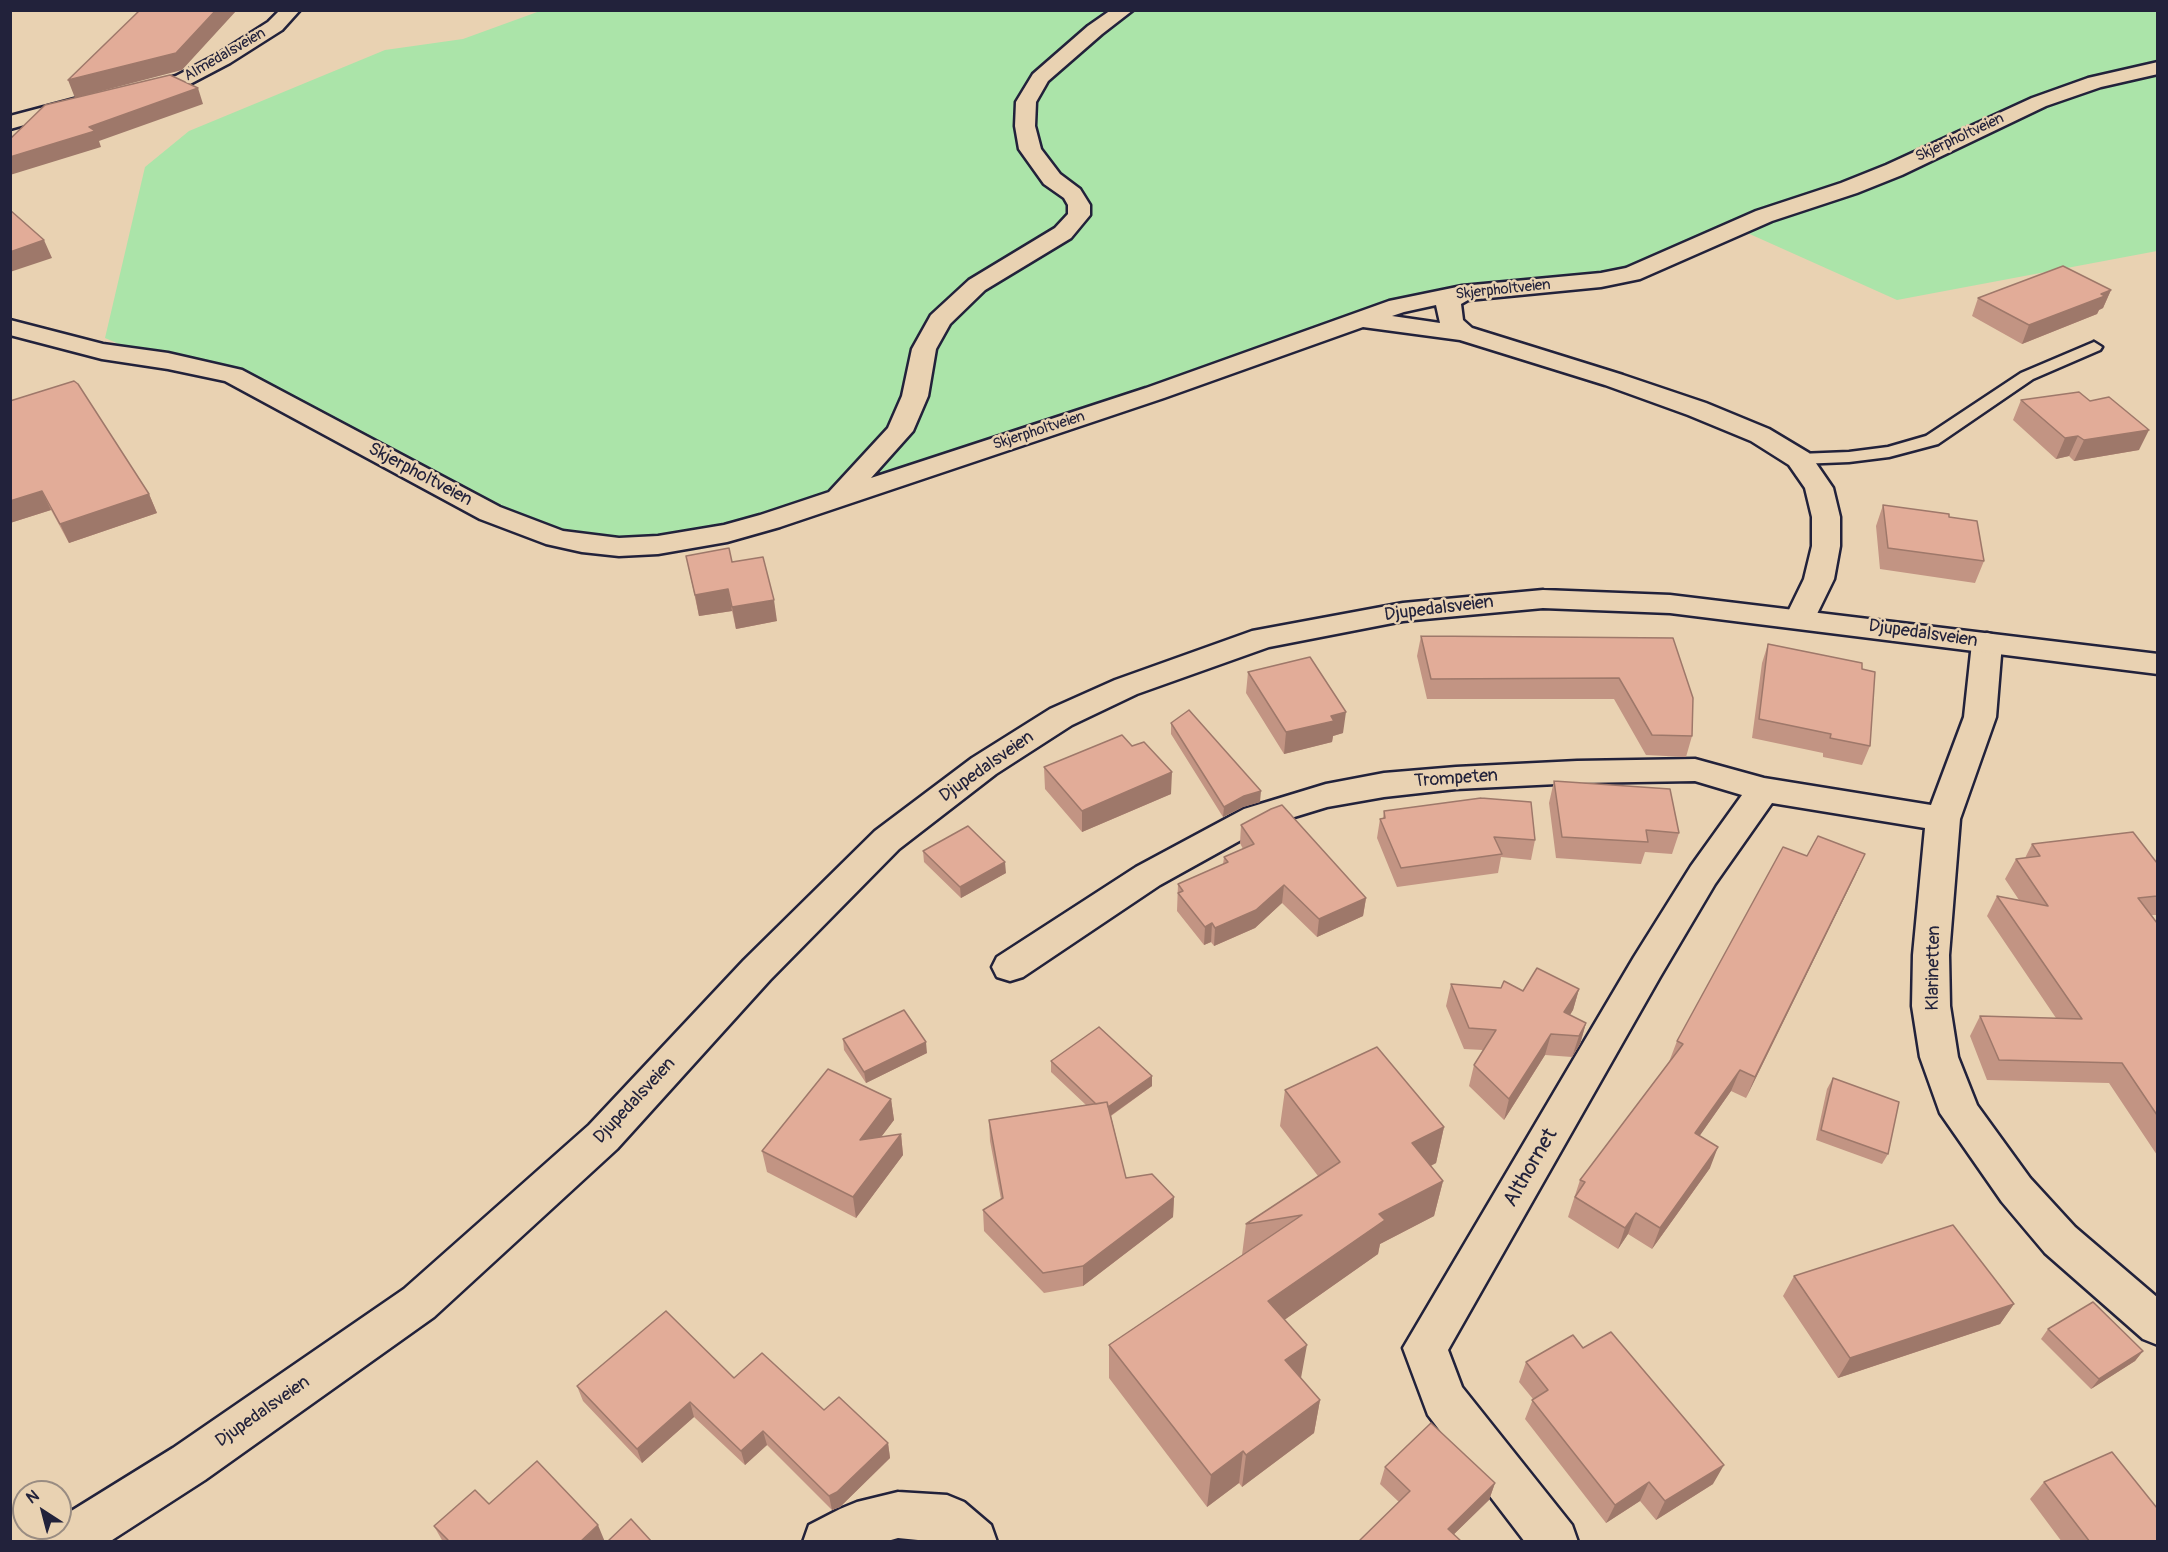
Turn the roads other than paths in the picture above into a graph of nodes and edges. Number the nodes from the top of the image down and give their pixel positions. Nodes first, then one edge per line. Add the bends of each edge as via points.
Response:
1 (291, 10) edge
2 (1124, 10) edge
3 (2157, 68) edge
4 (116, 97) edge
5 (94, 101) edge
6 (11, 121) edge
7 (1462, 293) junction
8 (1356, 320) junction
9 (10, 327) edge
10 (1463, 333) junction
11 (2094, 347) dead end
12 (1799, 459) junction
13 (839, 497) junction
14 (1800, 618) junction
15 (1987, 643) junction
16 (2157, 664) edge
17 (1764, 790) junction
18 (1943, 819) junction
19 (1010, 967) dead end
20 (2157, 1324) edge
21 (65, 1542) edge
22 (826, 1542) edge
23 (974, 1542) edge
24 (1555, 1542) edge

1 - 4 street, Almedalsveien via 267,32 183,80
2 - 13 street, Skjerpholtveien via 1040,78 1026,102 1025,126 1030,149 1052,179 1072,194 1079,205 1079,216 1064,233 977,285 940,320 924,349 915,396 900,431
3 - 7 street, Skjerpholtveien via 2095,82 2039,102 1894,170 1764,216 1632,274
5 - 6 street
7 - 8 street, Skjerpholtveien via 1398,306
7 - 10 street via 1449,301 1448,311 1452,323
8 - 10 street
8 - 13 street, Skjerpholtveien via 1155,393
9 - 13 street, Skjerpholtveien via 102,351 233,375 490,513 582,543 629,546 695,540 770,521
10 - 12 street via 1697,409 1760,435
11 - 12 lane via 2027,376 1932,440 1889,452
12 - 14 street via 1819,488 1826,526 1819,579
14 - 15 street, Djupedalsveien
14 - 21 street, Djupedalsveien via 1670,604 1563,599 1403,612 1263,638 1136,683 1061,717 984,766 887,840 757,970 603,1137 419,1303 189,1464
15 - 16 street, Djupedalsveien
15 - 18 street, Klarinetten via 1980,717
17 - 18 street, Trompeten
17 - 19 street, Trompeten via 1683,770 1456,778 1326,796 1256,817 1148,876
17 - 24 street, Althornet via 1703,875 1647,967 1425,1348 1444,1400
18 - 20 street, Klarinetten via 1931,955 1931,1006 1940,1057 1960,1113 2016,1190 2060,1240
22 - 23 street via 857,1525 898,1515 947,1518

